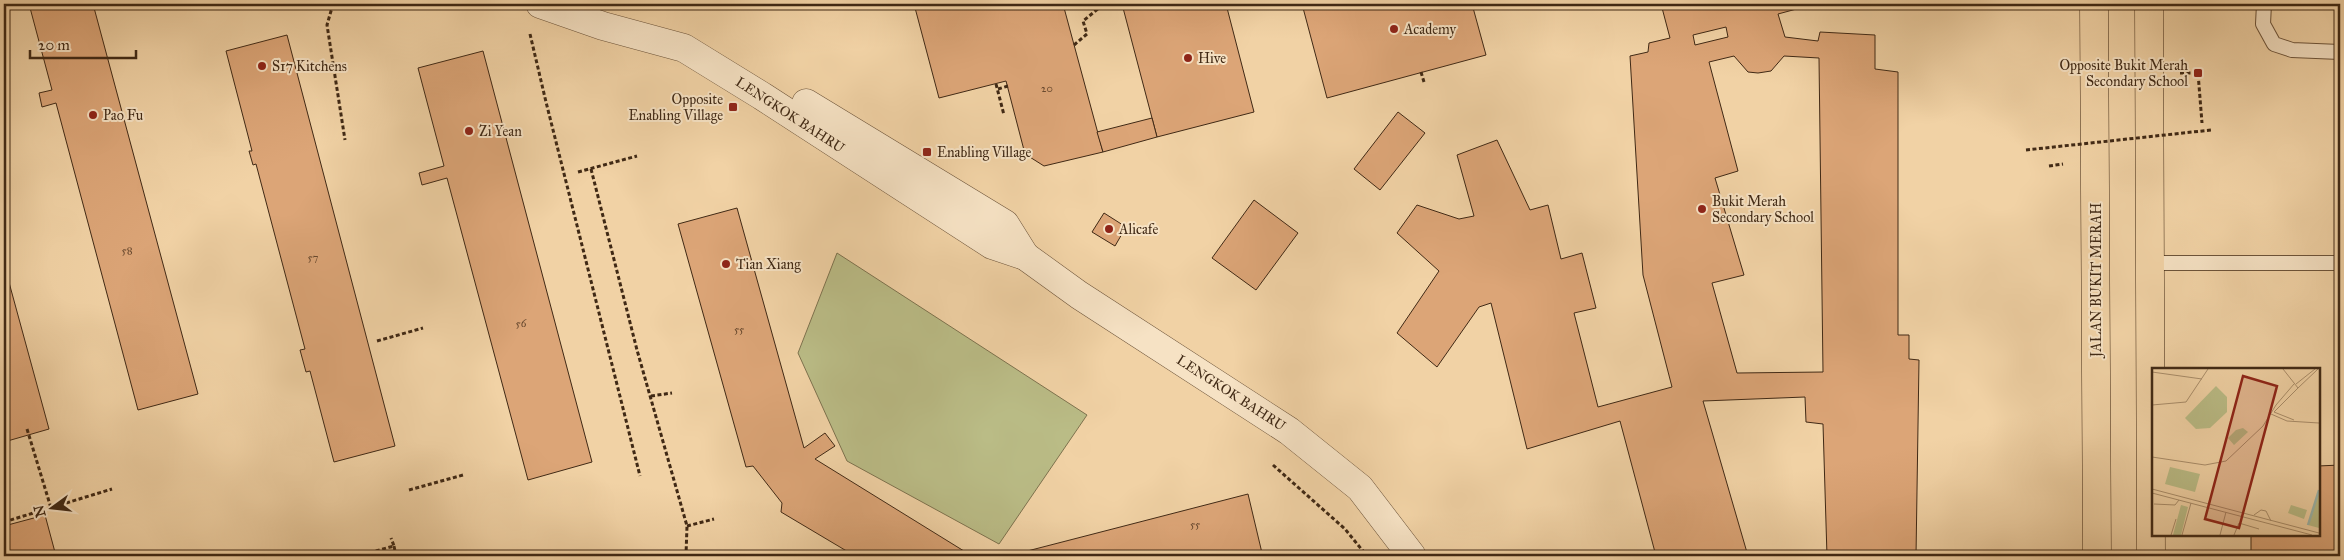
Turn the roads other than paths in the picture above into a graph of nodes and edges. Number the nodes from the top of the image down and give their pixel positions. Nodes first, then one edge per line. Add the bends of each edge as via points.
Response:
1 (540, 4) edge
2 (598, 4) edge
3 (2094, 4) edge
4 (2149, 4) edge
5 (2264, 4) edge
6 (2340, 52) edge
7 (1025, 256) junction
8 (2150, 263) junction
9 (2340, 263) edge
10 (1412, 556) edge
11 (2097, 556) edge
12 (2151, 556) edge

1 - 7 street, LENGKOK BAHRU via 603,26 684,48 992,245
2 - 7 street, LENGKOK BAHRU via 693,34 1005,224
3 - 11 main road, JALAN BUKIT MERAH
4 - 8 main road
5 - 6 lane via 2263,24 2274,44 2292,50
7 - 10 street, LENGKOK BAHRU via 1289,431 1360,488
8 - 9 lane
8 - 12 main road

